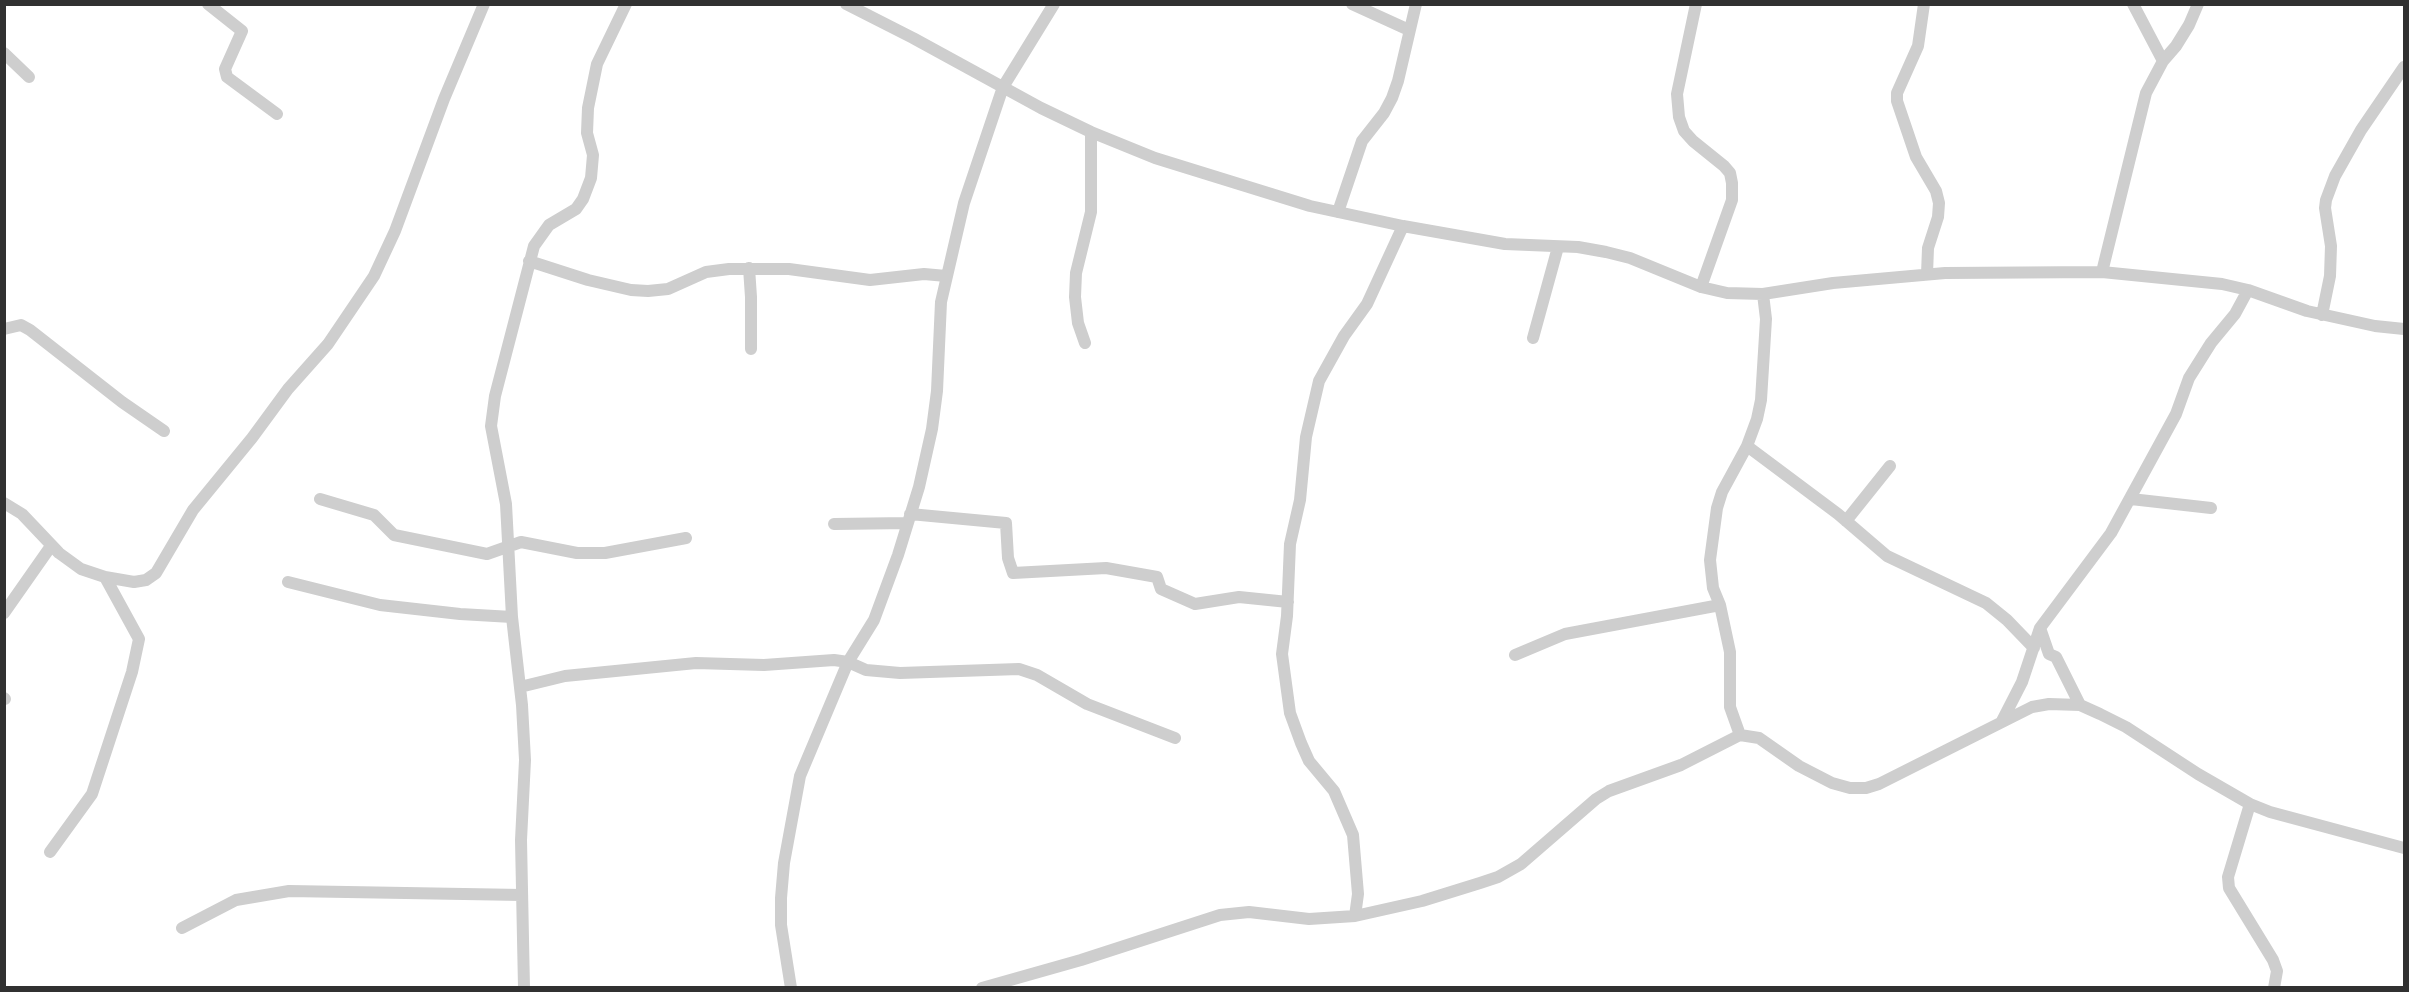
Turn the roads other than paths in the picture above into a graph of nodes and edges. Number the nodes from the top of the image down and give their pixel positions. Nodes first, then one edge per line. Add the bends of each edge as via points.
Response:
1 (208, 4) edge
2 (484, 4) edge
3 (626, 4) edge
4 (846, 4) edge
5 (1054, 4) edge
6 (1352, 4) edge
7 (1416, 4) edge
8 (1696, 4) edge
9 (1923, 4) edge
10 (2133, 4) edge
11 (2198, 4) edge
12 (1409, 30) junction
13 (4, 52) edge
14 (2163, 61) junction
15 (2404, 67) edge
16 (29, 78) dead end
17 (1003, 87) junction
18 (277, 114) dead end
19 (1090, 132) junction
20 (1338, 212) junction
21 (1402, 226) junction
22 (1557, 247) junction
23 (530, 261) junction
24 (749, 268) junction
25 (2102, 272) junction
26 (1928, 274) junction
27 (946, 276) junction
28 (1701, 287) junction
29 (1763, 294) junction
30 (2245, 296) junction
31 (2322, 315) junction
32 (4, 329) edge
33 (2404, 329) edge
34 (1533, 338) dead end
35 (1085, 343) dead end
36 (751, 349) dead end
37 (164, 430) dead end
38 (1747, 446) junction
39 (1890, 466) dead end
40 (320, 499) dead end
41 (2130, 499) junction
42 (4, 502) edge
43 (2211, 508) dead end
44 (909, 518) junction
45 (1846, 520) junction
46 (834, 524) dead end
47 (686, 538) dead end
48 (51, 546) junction
49 (509, 547) junction
50 (105, 578) junction
51 (288, 582) dead end
52 (1288, 602) junction
53 (1720, 605) junction
54 (4, 613) edge
55 (512, 617) junction
56 (2040, 628) junction
57 (2034, 648) junction
58 (1515, 655) dead end
59 (848, 662) junction
60 (520, 687) junction
61 (2080, 705) junction
62 (2002, 721) junction
63 (1740, 735) junction
64 (1175, 738) dead end
65 (2250, 804) junction
66 (2404, 848) edge
67 (50, 852) dead end
68 (522, 895) junction
69 (1355, 916) junction
70 (182, 928) dead end
71 (524, 987) edge
72 (791, 987) edge
73 (982, 987) edge
74 (2274, 987) edge

1 - 18 street via 242,31 225,69 226,77
2 - 50 street via 395,231 354,309 192,510 156,573 134,582
3 - 23 street via 597,64 588,108 591,178 584,199 576,209 549,225 534,246
4 - 17 street
5 - 17 street
6 - 12 street
7 - 12 street
8 - 28 street via 1677,94 1678,117 1693,141 1730,173 1732,183 1732,200
9 - 26 street via 1918,46 1897,101 1916,157 1939,203 1928,248
10 - 14 street
11 - 14 street via 2185,32
12 - 20 street via 1392,98 1362,141
13 - 16 street
14 - 25 street via 2146,93
15 - 31 street via 2361,130 2326,200 2330,276
17 - 19 street
17 - 27 street via 964,203
19 - 20 street via 1155,158
19 - 35 street via 1091,212 1076,273 1075,297
20 - 21 street
21 - 22 street via 1504,244
21 - 52 street via 1368,304 1344,336 1319,381 1290,544
22 - 28 street via 1630,258
22 - 34 street
23 - 24 street via 588,280 648,291 668,289 706,272
23 - 49 street via 495,396 491,426 506,504
24 - 27 street via 870,280 924,274
24 - 36 street
25 - 26 street
25 - 30 street via 2222,284
26 - 29 street
27 - 44 street via 932,429
28 - 29 street via 1727,293
29 - 38 street via 1766,319 1761,400
30 - 31 street via 2260,295
30 - 41 street via 2189,378 2176,414
31 - 33 street
32 - 37 street via 21,325 30,330
38 - 45 street
38 - 53 street via 1717,508 1710,574
39 - 45 street
40 - 49 street via 374,515 394,535 487,555
41 - 43 street
41 - 56 street via 2111,533
42 - 48 street via 22,514
44 - 46 street
44 - 52 street via 1006,523 1013,573 1106,568 1157,577 1161,588 1195,604 1239,597
44 - 59 street via 874,620
45 - 57 street via 1887,556 1986,603
47 - 49 street via 605,553 577,553 521,542
48 - 50 street via 81,569
48 - 54 street
49 - 55 street
50 - 67 street via 139,639 92,794
51 - 55 street via 380,605
52 - 69 street via 1282,654 1290,713 1309,761 1334,791 1353,835 1358,894
53 - 58 street via 1565,634
53 - 63 street via 1730,652 1730,706
55 - 60 street
56 - 57 street
56 - 61 street via 2049,654 2056,657
57 - 62 street
59 - 60 street via 696,663 577,675
59 - 64 street via 866,670 900,673 1019,669 1087,704
59 - 72 street via 810,747 792,816 780,898
60 - 68 street via 525,760
61 - 62 street via 2032,707
61 - 65 street via 2126,728
62 - 63 street via 1866,788 1832,783 1759,738
63 - 69 street via 1681,765 1609,791 1521,864 1498,877 1422,901
65 - 66 street
65 - 74 street via 2228,877 2229,888 2273,960 2277,971
68 - 70 street via 289,891 236,900
68 - 71 street
69 - 73 street via 1309,919 1249,912 1227,914

